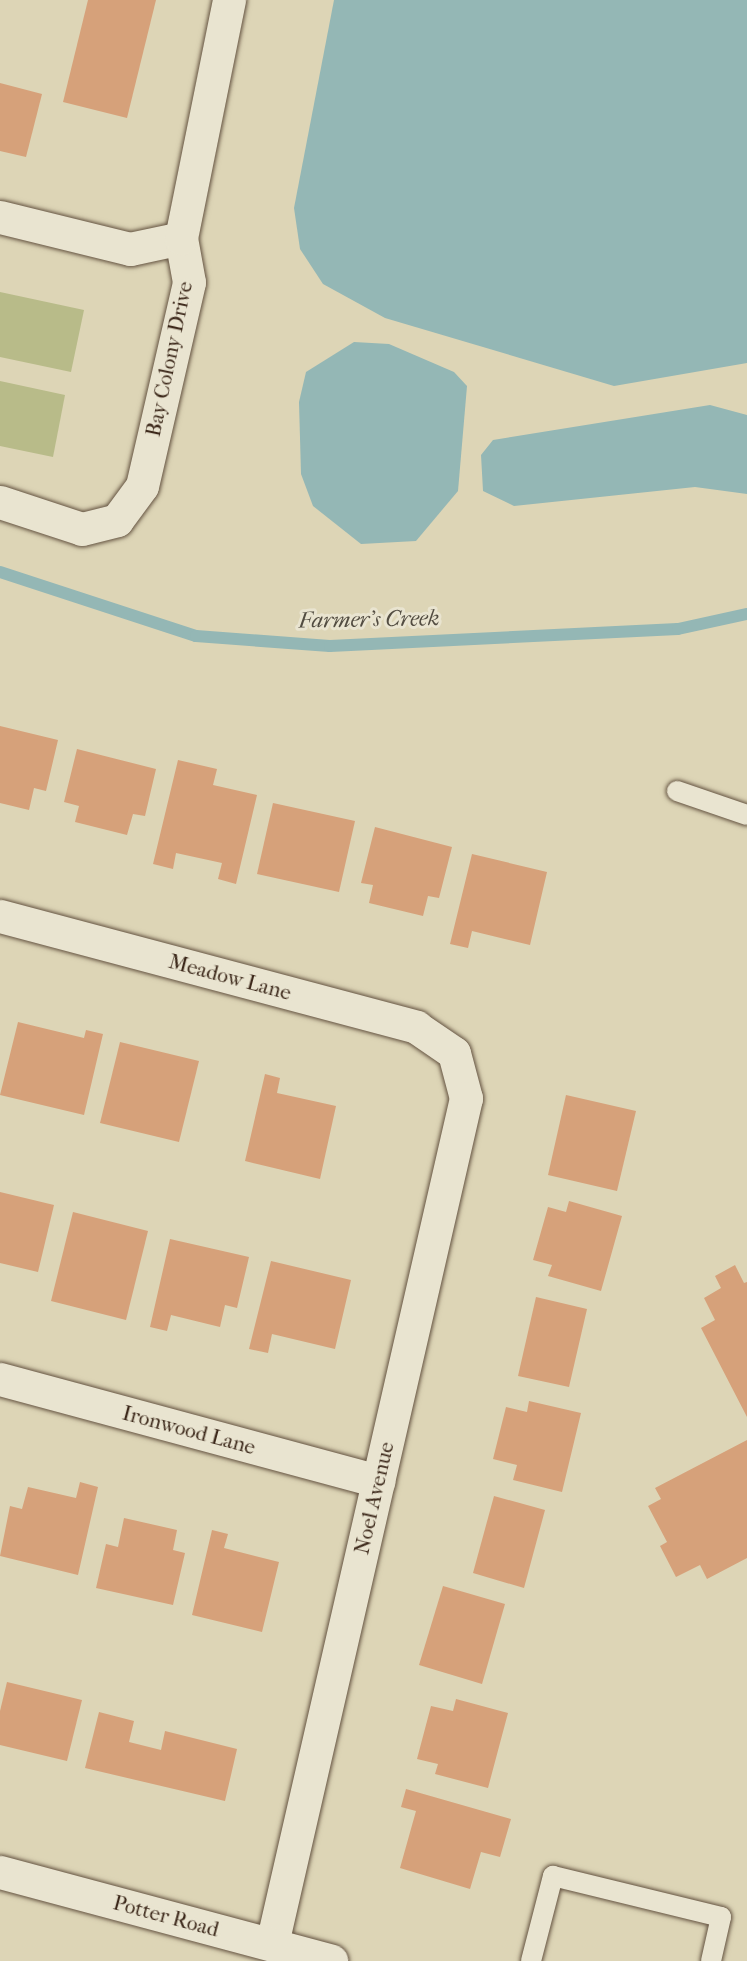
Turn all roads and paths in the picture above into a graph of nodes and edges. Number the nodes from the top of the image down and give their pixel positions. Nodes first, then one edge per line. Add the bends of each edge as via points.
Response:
1 (229, 0) edge
2 (0, 217) edge
3 (181, 238) junction
4 (0, 502) edge
5 (676, 791) dead end
6 (747, 815) edge
7 (0, 916) edge
8 (454, 1053) joint
9 (0, 1379) edge
10 (378, 1481) junction
11 (0, 1872) edge
12 (272, 1944) junction
13 (331, 1961) edge
14 (531, 1961) edge
15 (711, 1961) edge

1 - 3 street, Bay Colony Drive
2 - 3 street via 130,249
3 - 4 street, Bay Colony Drive via 189,282 142,486 117,520 82,529
5 - 6 lane
7 - 8 street, Meadow Lane via 416,1027
8 - 10 street, Noel Avenue via 466,1098
9 - 10 street, Ironwood Lane
10 - 12 street, Noel Avenue
11 - 12 street, Potter Road
12 - 13 street, Potter Road
14 - 15 lane via 553,1876 721,1917

